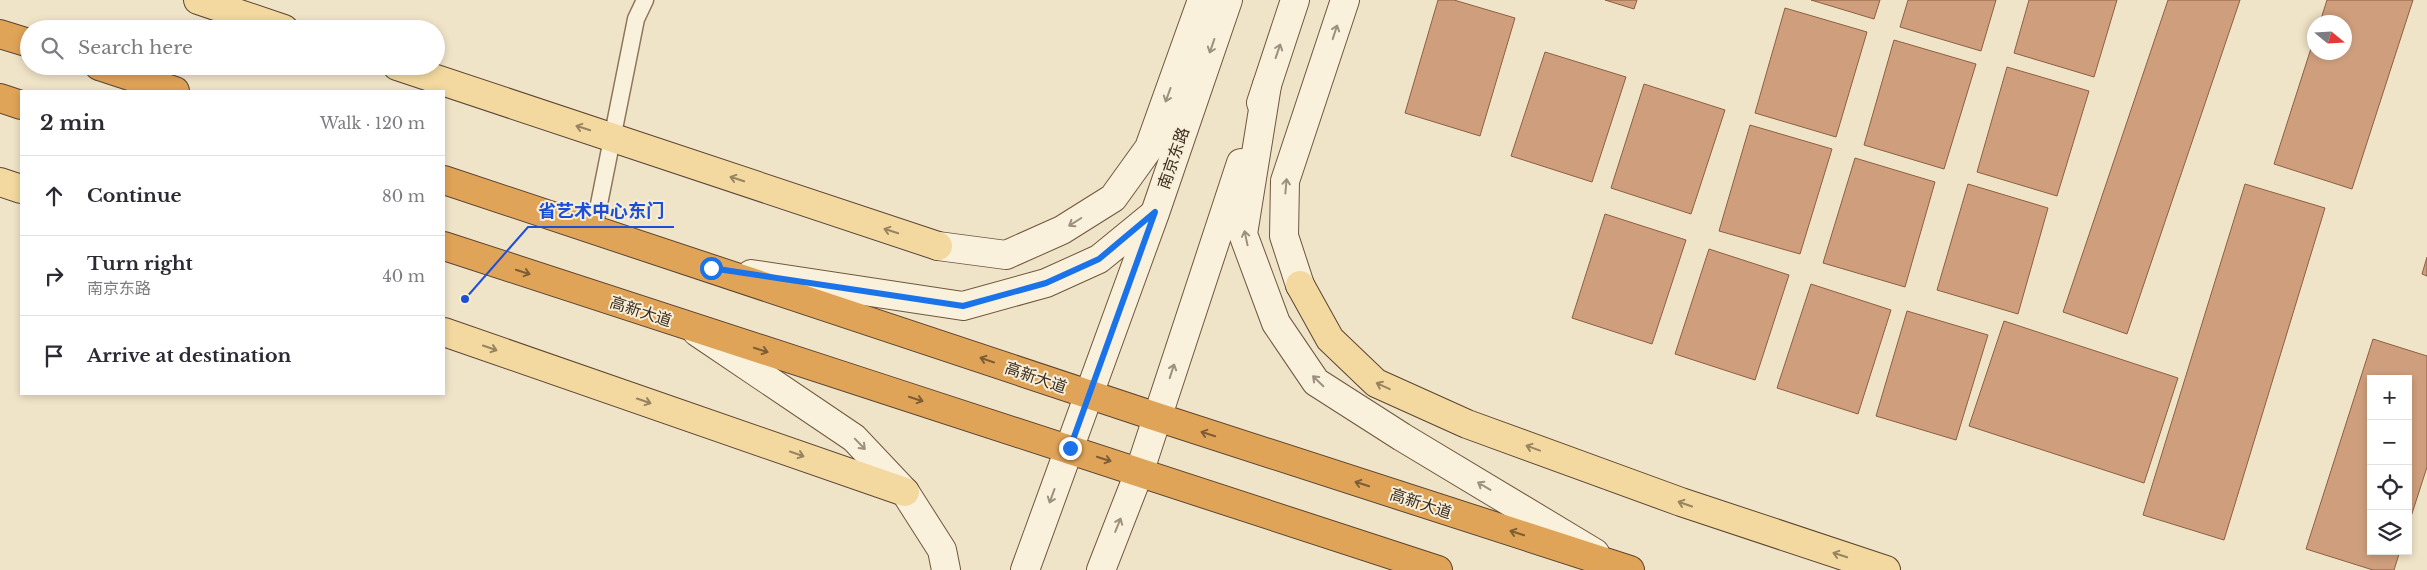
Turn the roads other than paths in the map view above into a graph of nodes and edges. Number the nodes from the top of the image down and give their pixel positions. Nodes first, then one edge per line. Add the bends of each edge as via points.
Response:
1 (198, 0) edge
2 (645, 0) edge
3 (1202, 0) edge
4 (1228, 0) edge
5 (1296, 0) edge
6 (1346, 0) edge
7 (257, 20) edge
8 (0, 34) edge
9 (20, 40) edge
10 (125, 75) edge
11 (424, 75) edge
12 (1267, 85) junction
13 (171, 90) edge
14 (0, 98) edge
15 (20, 105) edge
16 (613, 138) junction
17 (445, 180) edge
18 (0, 182) edge
19 (20, 189) edge
20 (1155, 212) junction
21 (594, 229) junction
22 (445, 246) edge
23 (711, 268) junction
24 (690, 327) junction
25 (445, 332) edge
26 (1090, 395) junction
27 (1157, 417) junction
28 (1070, 448) junction
29 (1140, 470) junction
30 (905, 492) junction
31 (1623, 568) edge
32 (946, 570) edge
33 (1025, 570) edge
34 (1100, 570) edge
35 (1438, 570) edge
36 (1886, 570) edge

1 - 7 main road
2 - 16 lane via 636,20
3 -> 16 main road via 1149,148 1113,198 1062,230 1006,255 938,246
4 -> 20 main road, 南京东路
12 -> 5 main road
36 -> 6 main road via 1681,502 1486,431 1376,383 1330,339 1300,285 1284,236 1285,181
8 - 9 highway
10 - 13 highway
16 -> 11 main road
27 -> 12 main road
31 -> 12 main road via 1316,382 1276,322 1243,234
14 - 15 highway
16 - 21 lane
17 - 21 highway, 高新大道
18 - 19 main road
20 - 23 main road via 1099,259 1046,283 963,306
20 - 26 main road, 南京东路
21 - 23 highway, 高新大道
22 -> 24 highway, 高新大道
26 -> 23 highway, 高新大道
24 -> 28 highway, 高新大道
24 -> 30 main road via 854,438
25 -> 30 main road
26 - 27 highway, 高新大道
26 - 28 main road, 南京东路
27 - 29 main road
31 -> 27 highway, 高新大道
28 -> 29 highway, 高新大道
28 -> 33 main road, 南京东路
34 -> 29 main road
29 - 35 highway, 高新大道
30 - 32 main road via 942,550

